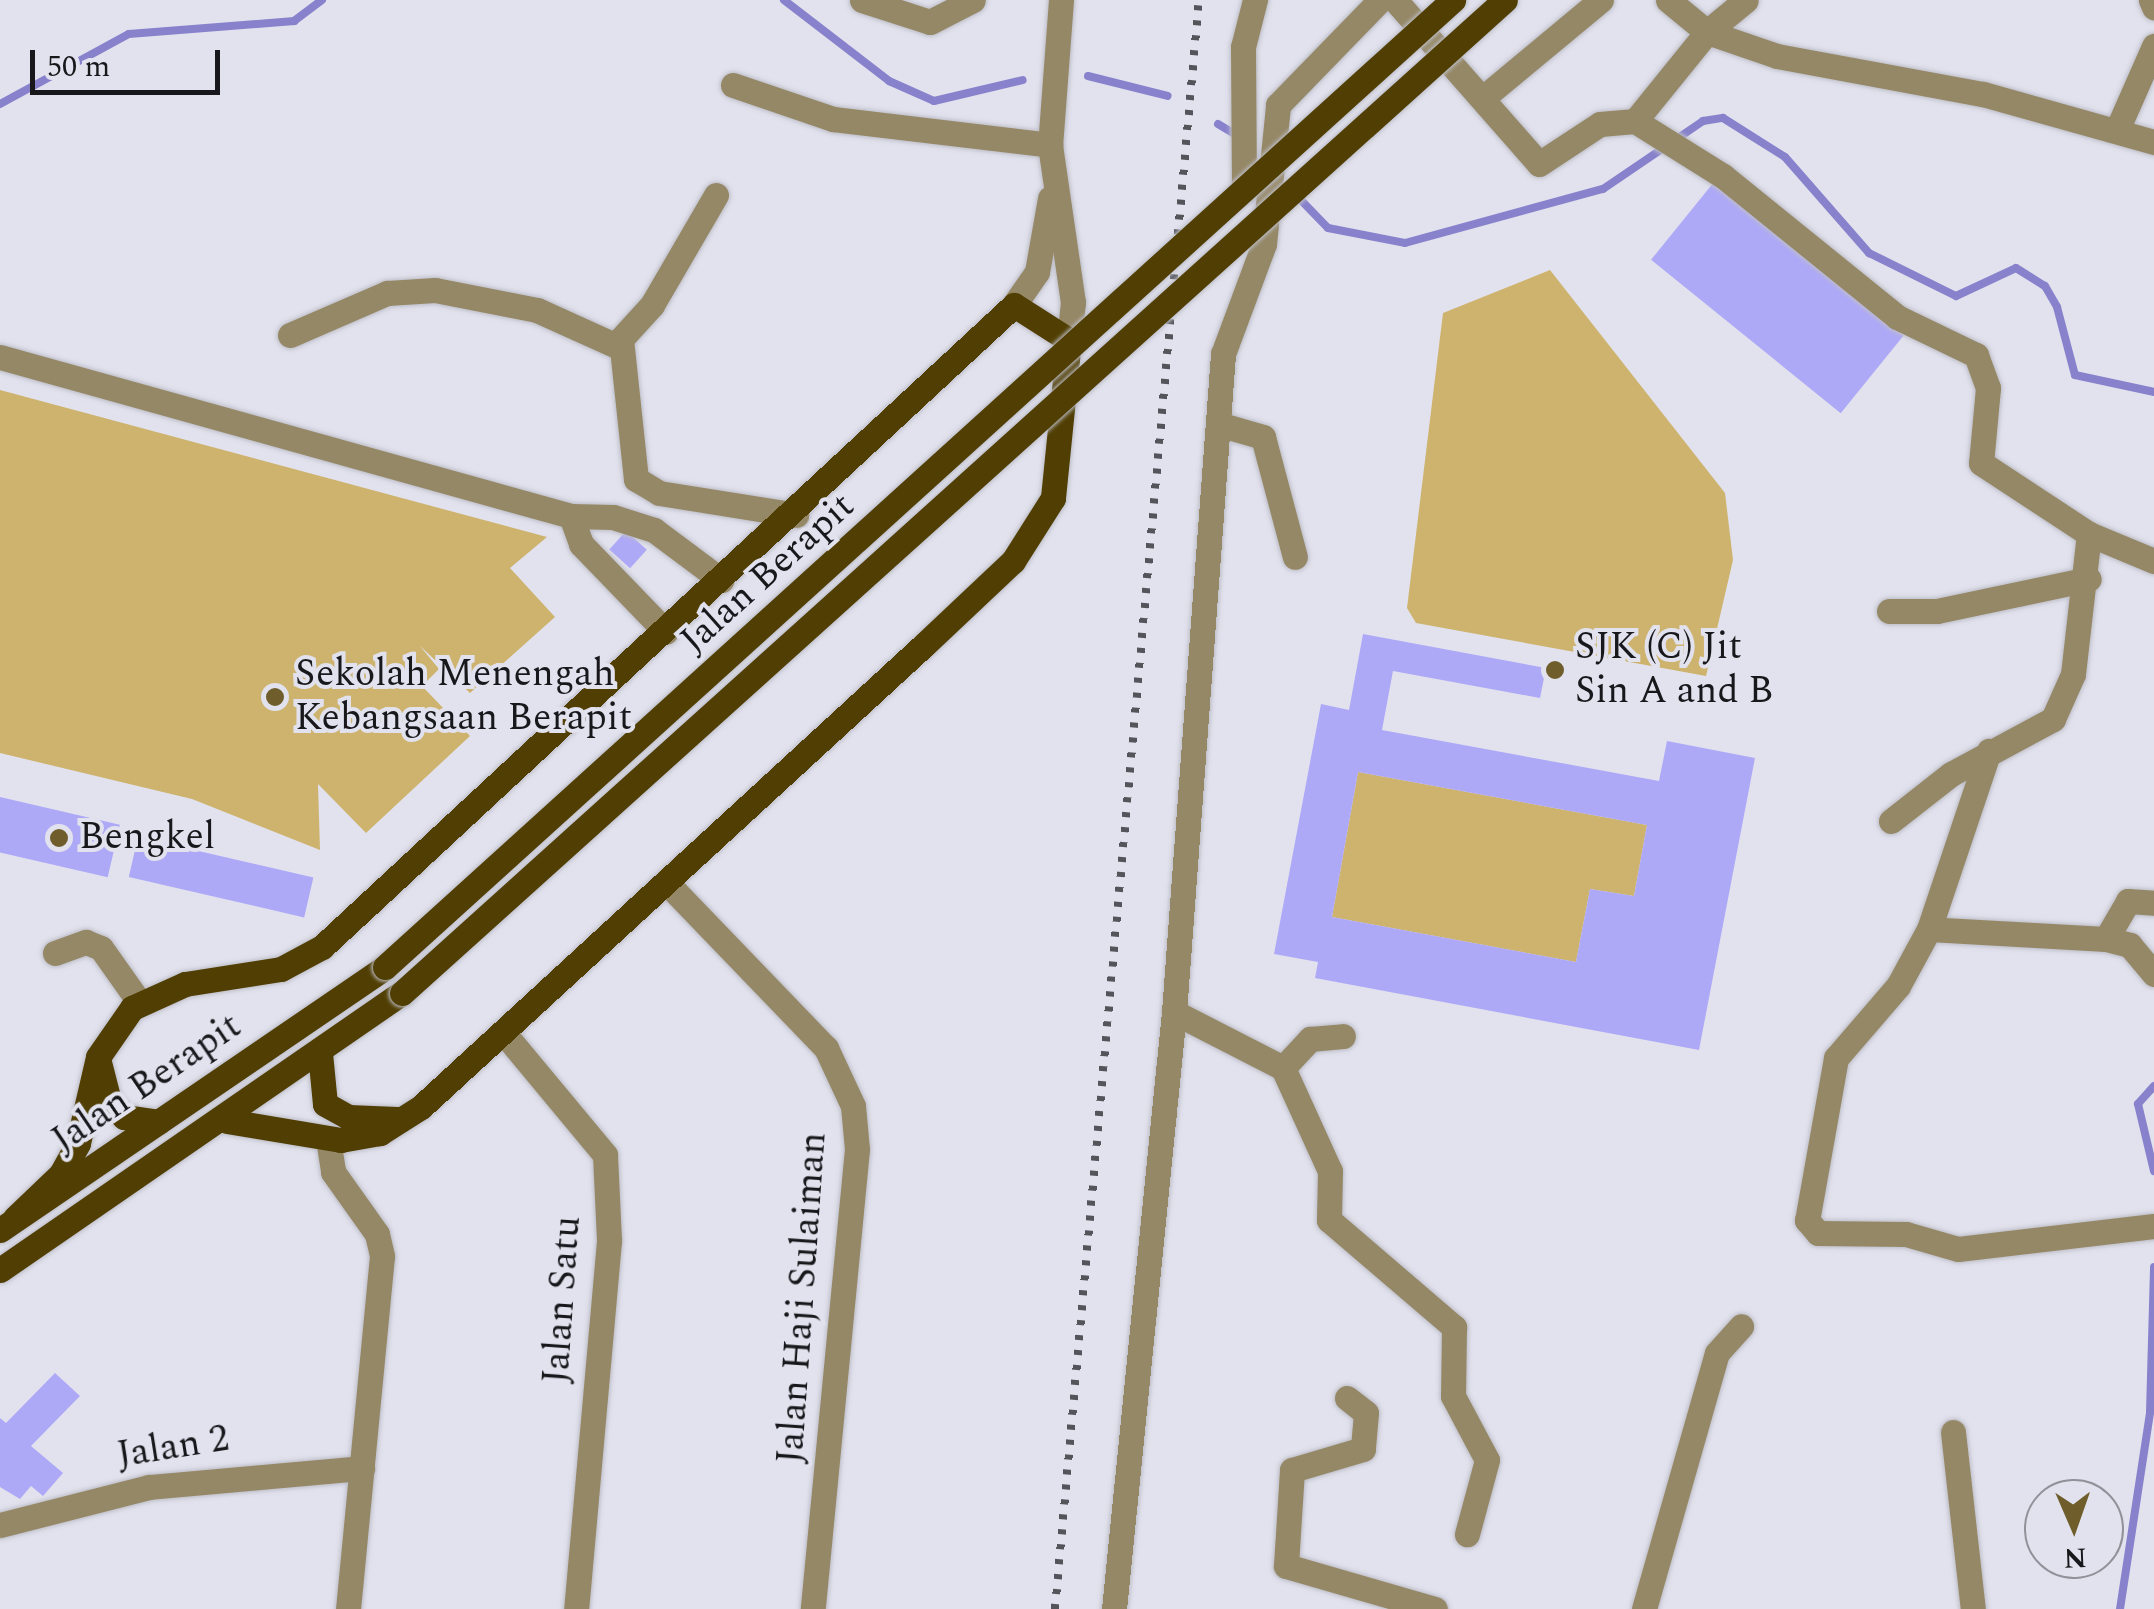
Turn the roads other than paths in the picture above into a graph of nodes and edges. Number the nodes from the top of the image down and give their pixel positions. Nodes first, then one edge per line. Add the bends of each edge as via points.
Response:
1 (862, 0) edge
2 (973, 0) edge
3 (1061, 0) edge
4 (1255, 0) edge
5 (1380, 0) edge
6 (1394, 0) edge
7 (1453, 0) edge
8 (1505, 0) edge
9 (1601, 0) edge
10 (1668, 0) edge
11 (1746, 0) edge
12 (2151, 0) edge
13 (2154, 7) edge
14 (1707, 32) junction
15 (2154, 46) edge
16 (733, 85) dead end
17 (1484, 97) junction
18 (1636, 121) junction
19 (2117, 130) junction
20 (2154, 142) edge
21 (1050, 145) junction
22 (1053, 176) junction
23 (1244, 190) junction
24 (716, 196) dead end
25 (1014, 305) junction
26 (290, 335) dead end
27 (1070, 340) junction
28 (621, 348) junction
29 (0, 357) edge
30 (1218, 424) junction
31 (796, 515) junction
32 (571, 516) junction
33 (2089, 534) junction
34 (1295, 557) dead end
35 (2154, 562) edge
36 (2089, 579) junction
37 (721, 580) junction
38 (1889, 611) dead end
39 (666, 632) junction
40 (1989, 751) junction
41 (1891, 822) dead end
42 (666, 882) junction
43 (2154, 903) edge
44 (1929, 929) junction
45 (2106, 939) junction
46 (55, 953) dead end
47 (2154, 974) edge
48 (140, 1002) junction
49 (1174, 1012) junction
50 (502, 1032) junction
51 (1343, 1036) dead end
52 (320, 1053) junction
53 (98, 1057) junction
54 (1283, 1068) junction
55 (402, 1119) junction
56 (227, 1121) junction
57 (159, 1122) junction
58 (328, 1139) junction
59 (8, 1224) edge
60 (2154, 1226) edge
61 (0, 1270) edge
62 (1741, 1326) dead end
63 (1347, 1398) dead end
64 (1953, 1432) dead end
65 (362, 1468) junction
66 (0, 1524) edge
67 (1467, 1534) dead end
68 (348, 1609) edge
69 (576, 1609) edge
70 (812, 1609) edge
71 (1114, 1609) edge
72 (1435, 1609) edge
73 (1644, 1609) edge
74 (1973, 1609) edge

1 - 2 street via 930,22
3 - 21 street
4 - 23 street via 1242,47
5 - 30 street via 1278,105 1264,244 1223,354
6 - 17 street
7 - 23 main road, Jalan Berapit, bridge
8 - 52 main road, bridge via 402,993
9 - 17 street
10 - 14 street
11 - 14 street
12 - 13 street
14 - 18 street
14 - 19 street
15 - 19 street
16 - 21 street via 833,119
17 - 18 street via 1539,164 1600,124
18 - 33 street via 1690,155 1897,317 1976,355 1988,388 1982,464
19 - 20 street
21 - 22 street
22 - 25 street via 1036,272
22 - 27 street via 1073,302
23 - 57 main road, Jalan Berapit, bridge via 385,967
24 - 28 street
25 - 27 main road
25 - 31 main road
26 - 28 street via 387,293 435,290 538,310
27 - 42 main road via 1058,465 1038,528
28 - 31 street via 636,479 659,493
29 - 32 street
30 - 34 street via 1263,437
30 - 49 street
31 - 37 main road
32 - 37 street via 654,530
32 - 39 street via 581,544
33 - 35 street
33 - 36 street
36 - 38 street via 1937,611
36 - 40 street via 2066,697 2053,719
37 - 39 main road
39 - 48 main road via 322,947 281,968 185,984
40 - 41 street
40 - 44 street
42 - 50 main road
42 - 70 street, Jalan Haji Sulaiman via 826,1048 853,1106 857,1150
43 - 45 street via 2128,902
44 - 45 street
44 - 60 street via 1898,986 1836,1058 1807,1220 1818,1233 1906,1234 1958,1249
45 - 47 street via 2130,945
46 - 48 street via 86,942 101,948
48 - 53 main road
49 - 54 street
49 - 71 street
50 - 55 main road
50 - 69 street, Jalan Satu via 605,1155 609,1241
51 - 54 street via 1310,1039
52 - 55 main road via 325,1104 348,1116
52 - 56 main road
53 - 57 main road via 109,1101 124,1117
53 - 59 main road via 78,1143
54 - 67 street via 1330,1170 1329,1220 1454,1327 1452,1396 1487,1460
55 - 58 main road via 380,1133
56 - 58 main road
56 - 61 main road
57 - 59 main road, Jalan Berapit
58 - 65 street via 332,1172 382,1256
62 - 73 street via 1717,1353
63 - 72 street via 1366,1413 1362,1449 1292,1470 1290,1572
64 - 74 street
65 - 66 street, Jalan 2 via 149,1487
65 - 68 street

